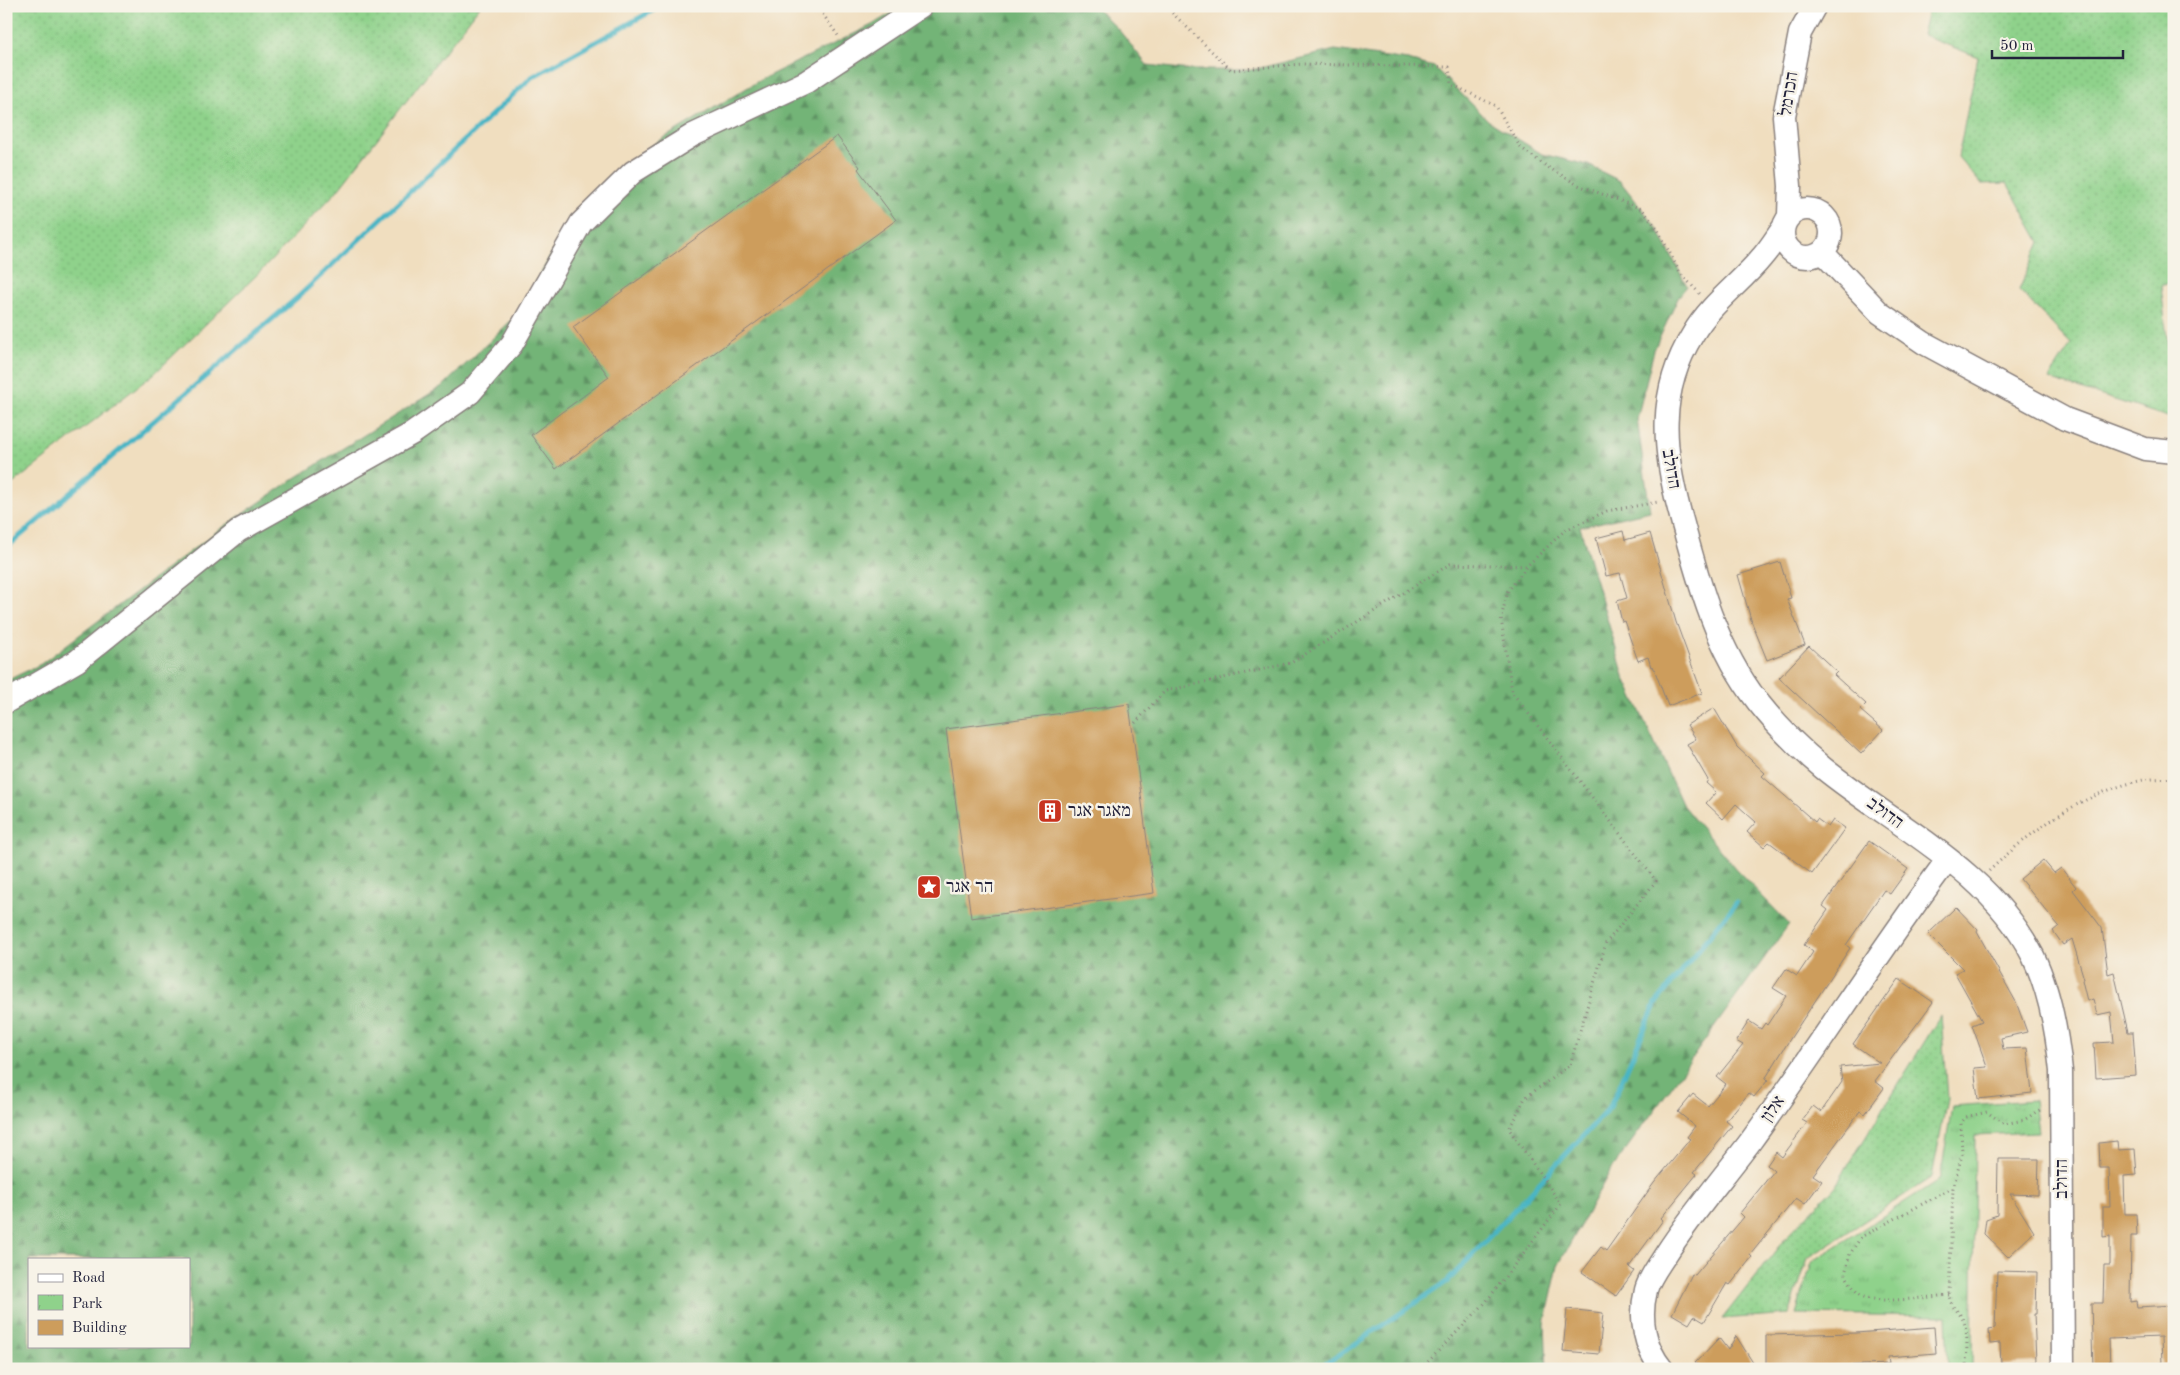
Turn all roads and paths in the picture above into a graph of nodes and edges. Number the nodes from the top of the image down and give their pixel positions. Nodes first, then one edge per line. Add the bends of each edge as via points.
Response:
1 (817, 6) edge
2 (922, 6) edge
3 (1165, 6) edge
4 (1815, 6) edge
5 (851, 51) junction
6 (1786, 222) junction
7 (1812, 254) junction
8 (1734, 285) junction
9 (1712, 307) junction
10 (2174, 452) edge
11 (1676, 499) junction
12 (1527, 566) junction
13 (6, 702) edge
14 (1135, 723) dead end
15 (2174, 778) edge
16 (1948, 859) junction
17 (1977, 883) junction
18 (2061, 1100) junction
19 (1953, 1188) junction
20 (1949, 1295) junction
21 (1421, 1369) edge
22 (1662, 1369) edge
23 (1966, 1369) edge
24 (2063, 1369) edge

1 - 5 path
2 - 5 street
3 - 9 path via 1231,70 1302,64 1449,67 1451,84 1496,106 1520,147 1578,186 1642,209 1657,228 1680,273
4 - 6 street, הכרמל via 1800,33 1784,116 1790,186
5 - 13 street via 806,82 692,135 633,172 581,223 512,344 470,392 414,433 238,530 77,661
6 - 7 street via 1783,240 1787,248
6 - 7 street via 1796,210 1813,209 1827,219 1831,237
6 - 8 street, הדולב via 1762,258
7 - 8 street, הדולב via 1770,261
7 - 10 street via 1880,314 1924,343 2065,419 2145,450
8 - 9 street, הדולב
9 - 11 street, הדולב via 1692,334 1668,396 1665,432 1669,472
11 - 12 path via 1598,515 1565,530
11 - 16 street, הדולב via 1703,597 1716,630 1736,670 1759,703 1823,768
12 - 14 path via 1450,564 1291,663 1165,691
12 - 21 path via 1508,591 1500,618 1512,692 1656,881 1606,943 1570,1065 1525,1098 1509,1129 1561,1204 1486,1302
15 - 17 path via 2140,780 2095,796 2056,815 2008,853
16 - 17 street, הדולב
16 - 22 street, אלון via 1788,1088 1656,1269 1646,1289 1642,1313 1645,1338
17 - 18 street, הדולב via 2011,922 2033,956 2058,1037
18 - 19 path via 2039,1109 2024,1120 2004,1124 1987,1112 1966,1117 1961,1124 1962,1154
18 - 24 street, הדולב
19 - 20 path
19 - 20 path via 1861,1237 1850,1254 1845,1274 1863,1297 1888,1299
20 - 23 path via 1952,1307 1961,1316 1966,1330

